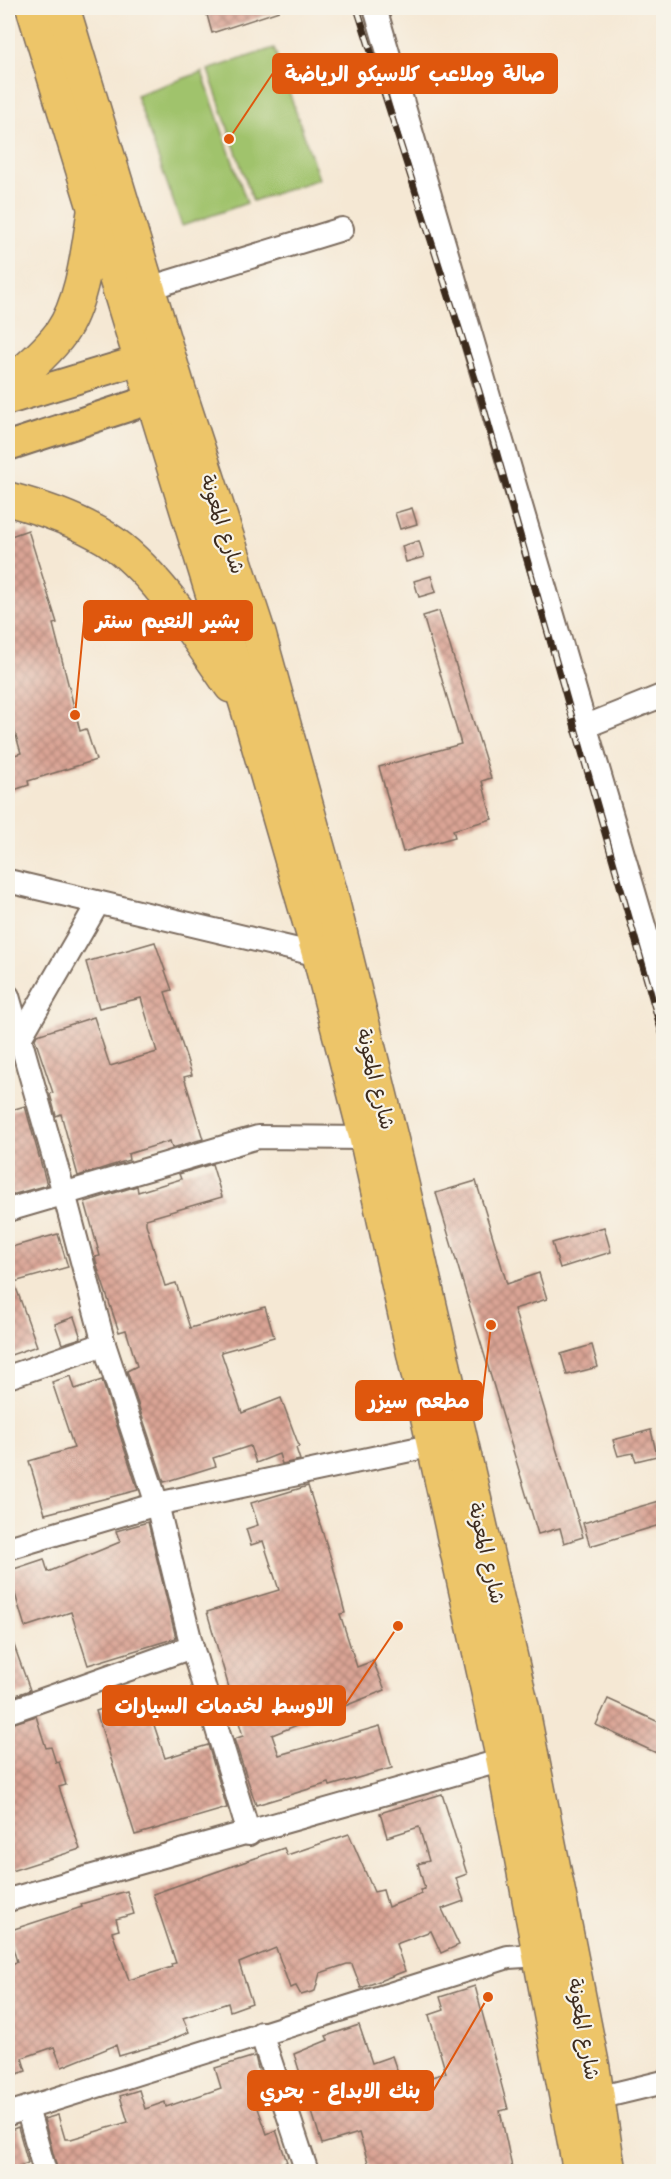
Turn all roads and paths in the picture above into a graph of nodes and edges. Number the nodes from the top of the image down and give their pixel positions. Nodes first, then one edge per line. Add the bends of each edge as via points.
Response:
1 (33, 8) edge
2 (63, 8) edge
3 (375, 8) edge
4 (95, 204) junction
5 (342, 229) dead end
6 (149, 288) junction
7 (154, 356) junction
8 (8, 385) edge
9 (165, 394) junction
10 (8, 400) edge
11 (8, 446) edge
12 (8, 499) edge
13 (663, 695) edge
14 (248, 710) junction
15 (585, 727) junction
16 (8, 881) edge
17 (98, 903) junction
18 (319, 955) junction
19 (663, 994) edge
20 (8, 996) edge
21 (13, 1041) edge
22 (366, 1137) junction
23 (64, 1193) junction
24 (8, 1210) edge
25 (104, 1344) junction
26 (8, 1377) edge
27 (434, 1444) junction
28 (157, 1504) junction
29 (8, 1548) edge
30 (192, 1647) junction
31 (8, 1712) edge
32 (503, 1760) junction
33 (249, 1834) junction
34 (8, 1900) edge
35 (540, 1955) junction
36 (261, 2033) junction
37 (663, 2082) edge
38 (582, 2102) junction
39 (17, 2111) edge
40 (45, 2172) edge
41 (308, 2172) edge
42 (580, 2172) edge
43 (609, 2172) edge

1 - 4 highway, شارع المعونة
2 - 6 highway, شارع المعونة
3 - 15 street
4 - 7 highway, شارع المعونة
4 - 8 highway via 87,254 70,316 61,334
5 - 6 street
6 - 7 highway, شارع المعونة
7 - 9 highway, شارع المعونة
7 - 10 main road
9 - 11 main road
9 - 14 highway, شارع المعونة
9 - 38 highway, شارع المعونة via 259,634 330,891 397,1162 522,1706 593,2068
12 - 14 highway via 54,512 107,539 154,581
13 - 15 street
14 - 18 highway, شارع المعونة
15 - 19 street
16 - 17 street
17 - 18 street
17 - 21 street
18 - 22 highway, شارع المعونة
20 - 21 street
21 - 23 street
22 - 23 street via 258,1137
22 - 27 highway, شارع المعونة
23 - 24 street
23 - 25 street
25 - 26 street
25 - 28 street
27 - 28 street
27 - 32 highway, شارع المعونة
28 - 29 street
28 - 30 street
30 - 31 street
30 - 33 street
32 - 33 street
32 - 35 highway, شارع المعونة
33 - 34 street
35 - 36 street via 508,1957
35 - 38 highway, شارع المعونة
36 - 39 street
36 - 41 street
37 - 38 street
38 - 42 highway, شارع المعونة
38 - 43 highway, شارع المعونة
39 - 40 street

